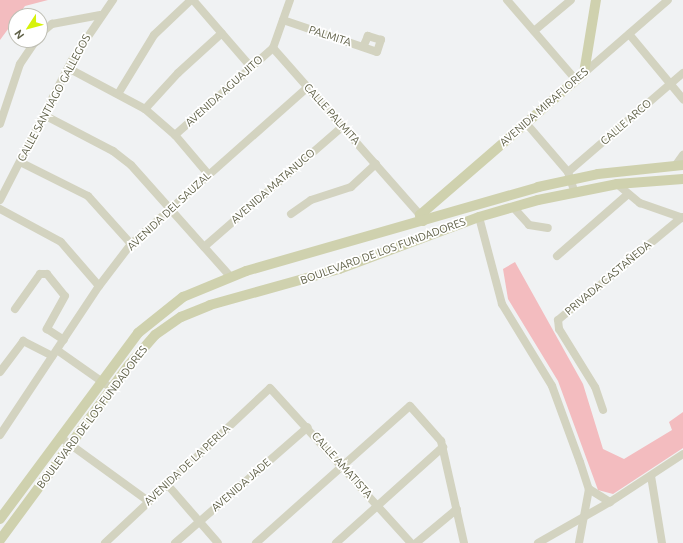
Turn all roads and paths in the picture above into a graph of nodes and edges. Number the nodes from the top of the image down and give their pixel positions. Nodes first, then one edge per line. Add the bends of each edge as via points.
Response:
1 (113, 0) edge
2 (192, 0) edge
3 (290, 0) edge
4 (507, 0) edge
5 (570, 0) edge
6 (596, 0) edge
7 (668, 0) edge
8 (100, 15) junction
9 (283, 20) junction
10 (48, 27) edge
11 (534, 31) junction
12 (222, 33) junction
13 (628, 34) junction
14 (363, 47) junction
15 (31, 48) edge
16 (273, 48) junction
17 (251, 67) junction
18 (68, 68) junction
19 (683, 73) edge
20 (580, 76) junction
21 (670, 84) junction
22 (308, 87) junction
23 (118, 94) junction
24 (683, 100) edge
25 (145, 110) junction
26 (44, 115) junction
27 (526, 123) junction
28 (0, 124) edge
29 (343, 126) junction
30 (174, 135) junction
31 (683, 155) edge
32 (20, 162) junction
33 (376, 164) junction
34 (679, 166) edge
35 (208, 174) junction
36 (570, 175) junction
37 (683, 179) edge
38 (617, 184) junction
39 (574, 190) junction
40 (627, 195) junction
41 (0, 200) edge
42 (486, 202) junction
43 (513, 207) junction
44 (169, 208) junction
45 (0, 209) edge
46 (290, 214) dead end
47 (479, 217) junction
48 (683, 217) edge
49 (422, 218) junction
50 (548, 228) dead end
51 (131, 244) junction
52 (204, 247) junction
53 (557, 256) dead end
54 (230, 276) junction
55 (99, 286) junction
56 (15, 309) dead end
57 (64, 340) junction
58 (55, 353) junction
59 (0, 372) edge
60 (100, 381) junction
61 (112, 388) junction
62 (270, 388) joint
63 (603, 410) dead end
64 (308, 427) junction
65 (0, 435) edge
66 (60, 437) junction
67 (70, 444) junction
68 (443, 447) junction
69 (683, 454) edge
70 (343, 465) junction
71 (651, 476) junction
72 (166, 482) junction
73 (589, 489) junction
74 (148, 501) junction
75 (610, 502) junction
76 (377, 504) junction
77 (457, 509) junction
78 (1, 516) edge
79 (583, 519) junction
80 (199, 521) junction
81 (0, 540) edge
82 (259, 542) edge
83 (105, 543) edge
84 (175, 543) edge
85 (218, 543) edge
86 (336, 543) edge
87 (411, 543) edge
88 (416, 543) edge
89 (464, 543) edge
90 (538, 543) edge
91 (579, 543) edge
92 (662, 543) edge

1 - 8 street, CALLE SANTIAGO GALLEGOS
2 - 12 street
2 - 23 street via 154,35
3 - 9 street
4 - 11 street
5 - 11 street
6 - 20 main road
7 - 13 street, AVENIDA MIRAFLORES
8 - 10 street via 52,24
8 - 18 street, CALLE SANTIAGO GALLEGOS
9 - 14 street, PALMITA
9 - 16 street
11 - 20 street
12 - 17 street
12 - 25 street via 178,73
13 - 20 street, AVENIDA MIRAFLORES
13 - 21 street
14 - 14 street, PALMITA via 377,52 381,40 368,36
15 - 28 street via 20,64
16 - 17 street, AVENIDA AGUAJITO
16 - 22 street, CALLE PALMITA
17 - 30 street, AVENIDA AGUAJITO
18 - 23 street
18 - 26 street, CALLE SANTIAGO GALLEGOS
19 - 21 street, CALLE ARCO
20 - 27 main road, AVENIDA MIRAFLORES
21 - 24 street
21 - 36 street, CALLE ARCO
22 - 29 street, CALLE PALMITA
22 - 35 street, AVENIDA DEL SAUZAL
23 - 25 street
25 - 30 street
26 - 32 street, CALLE SANTIAGO GALLEGOS
26 - 44 street via 114,151
27 - 36 street
27 - 49 main road, AVENIDA MIRAFLORES
29 - 33 street, CALLE PALMITA
29 - 52 street, AVENIDA MATANUCO
30 - 35 street
31 - 34 street
32 - 41 street, CALLE SANTIAGO GALLEGOS
32 - 51 street via 88,196
33 - 46 street via 351,187 311,200
33 - 49 street, CALLE PALMITA
34 - 36 main road, BOULEVARD DE LOS FUNDADORES
35 - 44 street, AVENIDA DEL SAUZAL
36 - 39 street
36 - 42 main road, BOULEVARD DE LOS FUNDADORES
37 - 38 main road, BOULEVARD DE LOS FUNDADORES
38 - 39 main road, BOULEVARD DE LOS FUNDADORES
38 - 40 street
39 - 43 main road, BOULEVARD DE LOS FUNDADORES
40 - 48 street
40 - 53 street
42 - 47 main road
42 - 49 main road, BOULEVARD DE LOS FUNDADORES
43 - 47 main road, BOULEVARD DE LOS FUNDADORES
43 - 50 street via 529,225
44 - 51 street, AVENIDA DEL SAUZAL
44 - 52 street
45 - 55 street via 61,242
47 - 61 main road, BOULEVARD DE LOS FUNDADORES via 339,269 198,309 155,335
47 - 73 street via 502,304 552,386
48 - 63 street, PRIVADA CASTAÑEDA via 558,320 559,329 595,386
49 - 54 main road, BOULEVARD DE LOS FUNDADORES
51 - 55 street, AVENIDA DEL SAUZAL
52 - 54 street
54 - 60 main road, BOULEVARD DE LOS FUNDADORES via 183,297 152,319
55 - 57 street, AVENIDA DEL SAUZAL
56 - 57 street via 40,274 48,274 65,296 47,329
57 - 58 street, AVENIDA DEL SAUZAL
58 - 59 street via 23,341
58 - 60 street
58 - 65 street, AVENIDA DEL SAUZAL
60 - 61 street
60 - 66 main road, BOULEVARD DE LOS FUNDADORES
61 - 67 main road, BOULEVARD DE LOS FUNDADORES
62 - 64 street, CALLE AMATISTA
62 - 72 street, AVENIDA DE LA PERLA
64 - 70 street, CALLE AMATISTA
64 - 80 street, AVENIDA JADE
66 - 67 street
66 - 78 main road, BOULEVARD DE LOS FUNDADORES
67 - 74 street
67 - 81 main road, BOULEVARD DE LOS FUNDADORES
68 - 70 street via 437,435 410,406
68 - 76 street
68 - 77 street
69 - 71 street
70 - 76 street, CALLE AMATISTA
70 - 82 street
71 - 75 street
71 - 92 street
72 - 74 street, AVENIDA DE LA PERLA
72 - 80 street
73 - 75 street
73 - 79 street
74 - 83 street, AVENIDA DE LA PERLA
75 - 79 street
76 - 86 street
76 - 87 street, CALLE AMATISTA
77 - 88 street
77 - 89 street
79 - 90 street
79 - 91 street
80 - 84 street, AVENIDA JADE
80 - 85 street

